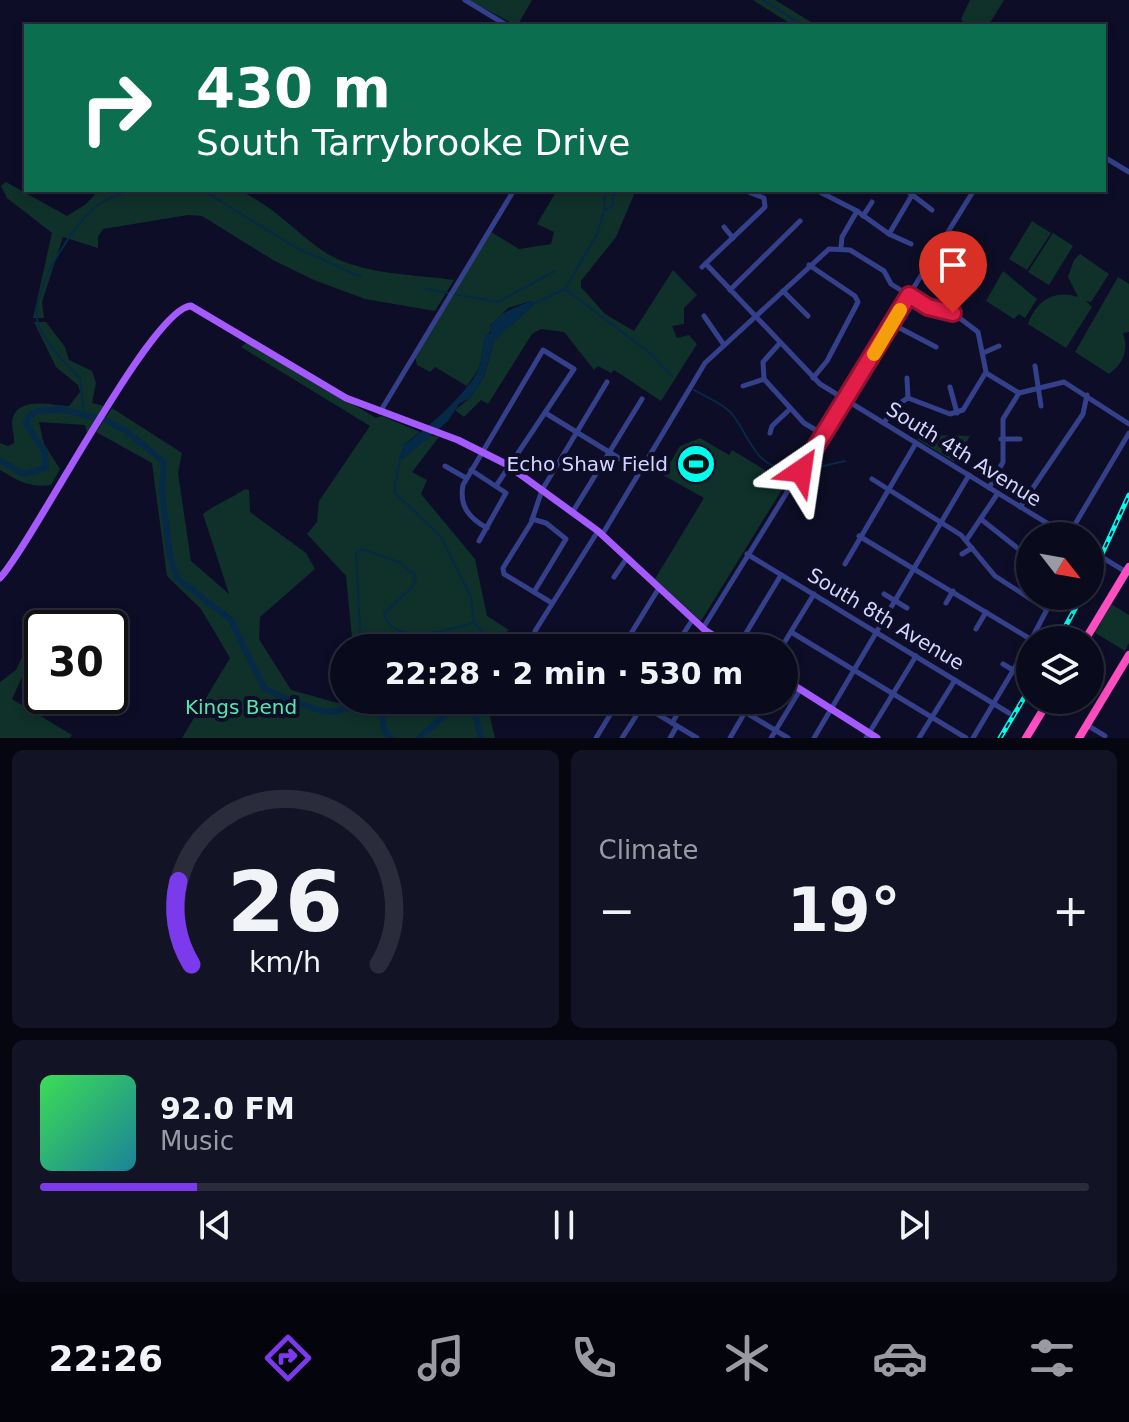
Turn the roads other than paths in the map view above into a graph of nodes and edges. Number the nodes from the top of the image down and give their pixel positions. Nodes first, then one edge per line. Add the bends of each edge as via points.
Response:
1 (465, 0) edge
2 (505, 24) edge
3 (1106, 158) edge
4 (1129, 172) edge
5 (513, 192) edge
6 (748, 192) edge
7 (820, 192) edge
8 (838, 192) edge
9 (910, 192) edge
10 (912, 192) edge
11 (973, 192) edge
12 (834, 200) junction
13 (872, 202) dead end
14 (932, 210) dead end
15 (857, 211) junction
16 (863, 216) junction
17 (800, 221) dead end
18 (724, 227) dead end
19 (889, 234) junction
20 (733, 238) junction
21 (911, 244) dead end
22 (841, 247) junction
23 (809, 265) junction
24 (730, 290) junction
25 (783, 291) junction
26 (909, 295) junction
27 (704, 316) dead end
28 (808, 316) dead end
29 (754, 317) junction
30 (892, 324) junction
31 (780, 343) junction
32 (724, 345) junction
33 (999, 346) dead end
34 (936, 347) dead end
35 (983, 353) junction
36 (1035, 366) dead end
37 (986, 372) junction
38 (813, 378) junction
39 (907, 378) dead end
40 (764, 379) junction
41 (607, 382) dead end
42 (743, 386) dead end
43 (950, 387) dead end
44 (1039, 387) junction
45 (1019, 393) junction
46 (1087, 395) junction
47 (908, 398) junction
48 (642, 399) dead end
49 (845, 400) junction
50 (1041, 406) dead end
51 (790, 409) junction
52 (380, 412) junction
53 (957, 413) junction
54 (547, 414) junction
55 (1128, 422) edge
56 (884, 423) junction
57 (577, 433) junction
58 (770, 433) dead end
59 (1129, 433) edge
60 (824, 435) junction
61 (1001, 439) junction
62 (1020, 439) dead end
63 (916, 443) junction
64 (482, 451) junction
65 (609, 453) junction
66 (445, 466) dead end
67 (508, 466) junction
68 (471, 470) junction
69 (640, 471) junction
70 (969, 475) junction
71 (466, 478) junction
72 (872, 479) dead end
73 (496, 486) junction
74 (989, 488) junction
75 (888, 489) junction
76 (542, 490) junction
77 (998, 493) junction
78 (1089, 501) junction
79 (1098, 506) dead end
80 (1020, 507) junction
81 (572, 513) junction
82 (532, 519) junction
83 (982, 520) junction
84 (941, 522) junction
85 (1045, 522) edge
86 (1076, 522) edge
87 (487, 528) junction
88 (600, 533) junction
89 (859, 536) junction
90 (967, 539) junction
91 (479, 541) dead end
92 (1016, 547) edge
93 (972, 548) junction
94 (747, 554) junction
95 (962, 554) dead end
96 (627, 558) junction
97 (1104, 558) edge
98 (845, 564) dead end
99 (914, 568) junction
100 (1128, 571) edge
101 (781, 575) junction
102 (614, 577) dead end
103 (0, 578) edge
104 (659, 588) junction
105 (1016, 590) edge
106 (953, 591) junction
107 (534, 592) junction
108 (814, 594) junction
109 (884, 594) dead end
110 (896, 601) junction
111 (552, 603) junction
112 (946, 603) dead end
113 (907, 608) dead end
114 (986, 612) junction
115 (693, 619) junction
116 (1094, 626) edge
117 (703, 628) junction
118 (976, 629) dead end
119 (1016, 631) edge
120 (791, 632) joint
121 (878, 633) junction
122 (536, 634) edge
123 (631, 634) edge
124 (683, 634) edge
125 (709, 634) edge
126 (744, 634) edge
127 (1129, 655) edge
128 (916, 656) junction
129 (1003, 664) dead end
130 (1016, 665) edge
131 (1013, 670) junction
132 (855, 671) junction
133 (955, 680) junction
134 (800, 690) joint
135 (893, 694) junction
136 (994, 703) junction
137 (831, 710) junction
138 (1009, 713) dead end
139 (611, 714) edge
140 (637, 714) edge
141 (658, 714) edge
142 (680, 714) edge
143 (744, 714) edge
144 (748, 714) edge
145 (1041, 714) edge
146 (932, 717) junction
147 (675, 724) junction
148 (1089, 726) junction
149 (775, 730) junction
150 (871, 736) edge
151 (1107, 737) edge
152 (596, 738) edge
153 (622, 738) edge
154 (670, 738) edge
155 (697, 738) edge
156 (730, 738) edge
157 (771, 738) edge
158 (788, 738) edge
159 (814, 738) edge
160 (919, 738) edge
161 (966, 738) edge
162 (973, 738) edge
163 (1026, 738) edge
164 (1079, 738) edge

1 - 2 street
3 - 4 street
5 - 52 street
6 - 20 street via 767,201
7 - 12 street
8 - 12 street
9 - 19 street
10 - 14 street
11 - 26 street
12 - 15 street
13 - 16 street
15 - 16 street
15 - 22 street
16 - 19 street
17 - 24 street
18 - 20 street
19 - 21 street
20 - 24 street, South 4th Avenue via 704,266
22 - 23 street via 829,249
22 - 26 street via 881,269 891,284
23 - 25 street
23 - 38 street via 858,302
24 - 29 street, South 4th Avenue
25 - 28 street
25 - 29 street
26 - 30 street
26 - 35 street via 971,324
27 - 32 street
29 - 31 street, South 4th Avenue
29 - 32 street
30 - 34 street
30 - 49 street
31 - 38 street, South 4th Avenue
31 - 40 street via 763,362
32 - 69 street via 705,363
33 - 35 street
35 - 37 street
36 - 44 street
37 - 45 street
37 - 53 street
38 - 49 street, South 4th Avenue
39 - 47 street
40 - 42 street
40 - 51 street
41 - 57 street
43 - 53 street
44 - 45 street
44 - 46 street via 1064,382
44 - 50 street
45 - 61 street via 1003,419
46 - 55 street
46 - 80 street via 1083,414
47 - 53 street
47 - 56 street
48 - 65 street
49 - 56 street, South 4th Avenue
49 - 60 street
51 - 58 street
51 - 60 street
52 - 64 main road
52 - 103 main road via 346,398 193,306 183,306 135,364
54 - 57 street
54 - 64 street via 574,369 543,350
54 - 67 street
56 - 63 street, South 4th Avenue
57 - 65 street
57 - 76 street
59 - 78 street
60 - 94 street
61 - 62 street
61 - 74 street via 1003,462
63 - 70 street, South 4th Avenue
63 - 75 street
64 - 67 main road
64 - 68 street
65 - 69 street
65 - 81 street
66 - 71 street
67 - 73 street
67 - 76 main road
68 - 71 street
68 - 73 street
69 - 88 street
70 - 74 street, South 4th Avenue
70 - 84 street
71 - 87 street via 464,506
72 - 75 street
73 - 87 street via 506,493
74 - 77 street, South 4th Avenue
75 - 84 street
75 - 89 street
76 - 81 main road
76 - 82 street
77 - 80 street, South 4th Avenue
77 - 83 street
78 - 79 street
78 - 86 street
80 - 85 street, South 4th Avenue
81 - 88 main road
82 - 107 street via 503,571
82 - 107 street via 566,537
83 - 90 street
83 - 92 street
84 - 90 street
84 - 99 street
87 - 91 street
88 - 96 main road
88 - 111 street
89 - 98 street
89 - 99 street
90 - 93 street
93 - 95 street
93 - 105 street via 995,576
94 - 101 street, South 8th Avenue
94 - 117 street
96 - 102 street
96 - 104 main road
97 - 100 street
99 - 106 street
99 - 110 street
100 - 116 highway
101 - 108 street, South 8th Avenue
101 - 126 street
104 - 115 main road
104 - 123 street
106 - 112 street
106 - 114 street
107 - 111 street
108 - 120 street
108 - 121 street, South 8th Avenue
109 - 110 street
110 - 113 street
110 - 121 street
111 - 122 street
114 - 118 street
114 - 119 street
115 - 117 main road
115 - 124 street
117 - 125 main road
120 - 132 street
121 - 128 street, South 8th Avenue
121 - 132 street
127 - 148 highway
128 - 133 street, South 8th Avenue
128 - 135 street
129 - 131 street
130 - 131 street
131 - 136 street
132 - 135 street
132 - 137 street
133 - 136 street, South 8th Avenue
133 - 146 street
134 - 137 main road
134 - 149 street
135 - 146 street
135 - 150 street
136 - 138 street, South 8th Avenue
136 - 162 street
137 - 150 main road
137 - 159 street
139 - 152 street
140 - 153 street
141 - 147 street
142 - 147 street
143 - 156 street
144 - 149 street
145 - 163 highway
146 - 160 street
146 - 161 street
147 - 154 street
147 - 155 street
148 - 151 street
148 - 164 highway
149 - 157 street
149 - 158 street

